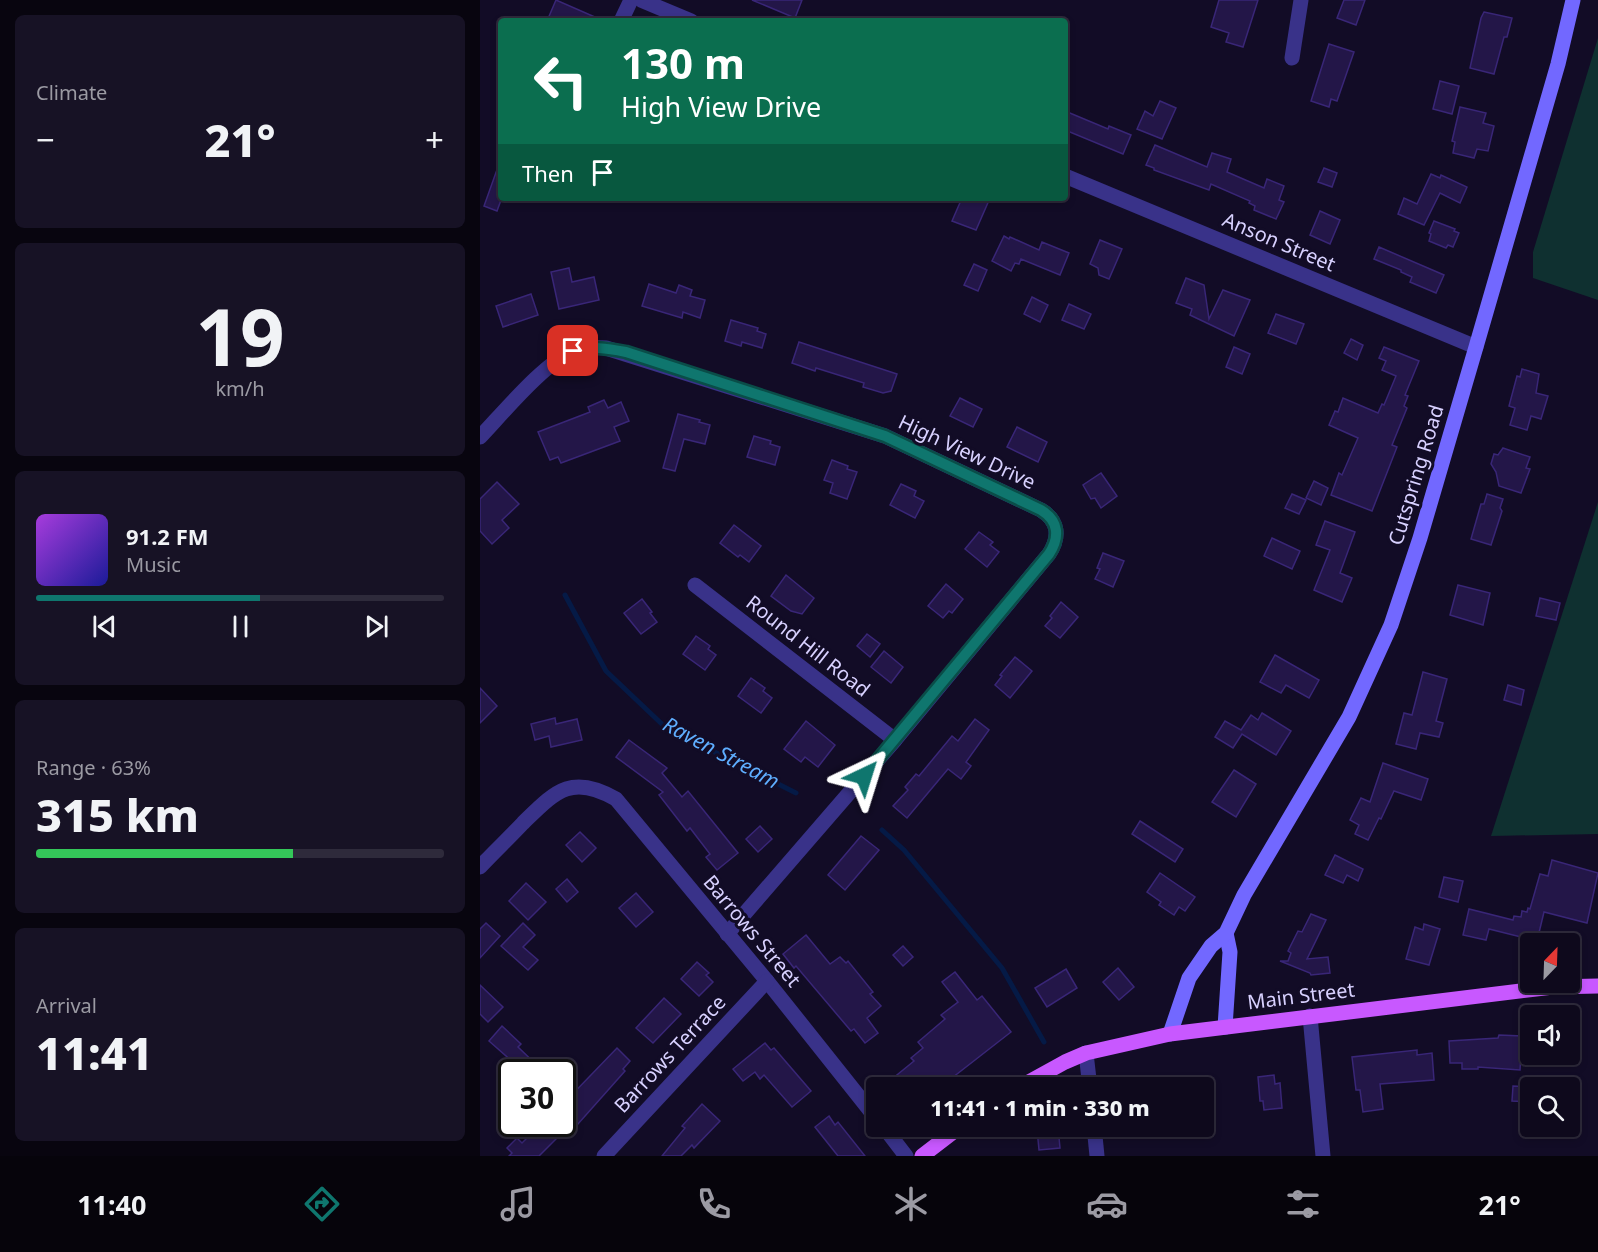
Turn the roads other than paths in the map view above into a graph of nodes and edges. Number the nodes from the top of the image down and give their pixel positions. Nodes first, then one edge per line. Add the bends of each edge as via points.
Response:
1 (631, 0) edge
2 (640, 0) edge
3 (1301, 0) edge
4 (1574, 0) edge
5 (622, 18) edge
6 (684, 18) edge
7 (1292, 58) dead end
8 (1068, 177) edge
9 (1476, 347) junction
10 (480, 437) edge
11 (695, 585) dead end
12 (895, 740) junction
13 (480, 867) edge
14 (1226, 933) junction
15 (728, 934) junction
16 (767, 981) junction
17 (1598, 986) edge
18 (1310, 1016) junction
19 (1225, 1027) junction
20 (1170, 1034) junction
21 (1086, 1053) junction
22 (1038, 1077) edge
23 (1089, 1077) edge
24 (866, 1105) edge
25 (891, 1137) edge
26 (947, 1137) edge
27 (1095, 1137) edge
28 (604, 1156) edge
29 (906, 1156) edge
30 (922, 1156) edge
31 (1097, 1156) edge
32 (1323, 1156) edge

1 - 5 street
2 - 6 street
3 - 7 street
4 - 9 street, Cutspring Road
8 - 9 street, Anson Street
9 - 14 street, Cutspring Road via 1420,538 1375,664
10 - 12 street, High View Drive via 555,361 573,351 606,348 885,436 1047,514 1057,531 1054,547
11 - 12 street, Round Hill Road
12 - 15 street, High View Drive
13 - 15 street, Barrows Street via 551,795 568,788 602,791 616,799
14 - 19 street via 1230,952
14 - 20 street, Cutspring Road via 1211,946 1189,978
15 - 16 street, Barrows Street
16 - 24 street, Barrows Street
16 - 28 street, Barrows Terrace
17 - 18 main road, Main Street via 1553,987
18 - 19 main road, Main Street
18 - 32 street
19 - 20 main road, Main Street
20 - 21 main road, Main Street
21 - 22 main road, Main Street
21 - 23 street
25 - 29 street
26 - 30 main road
27 - 31 street

